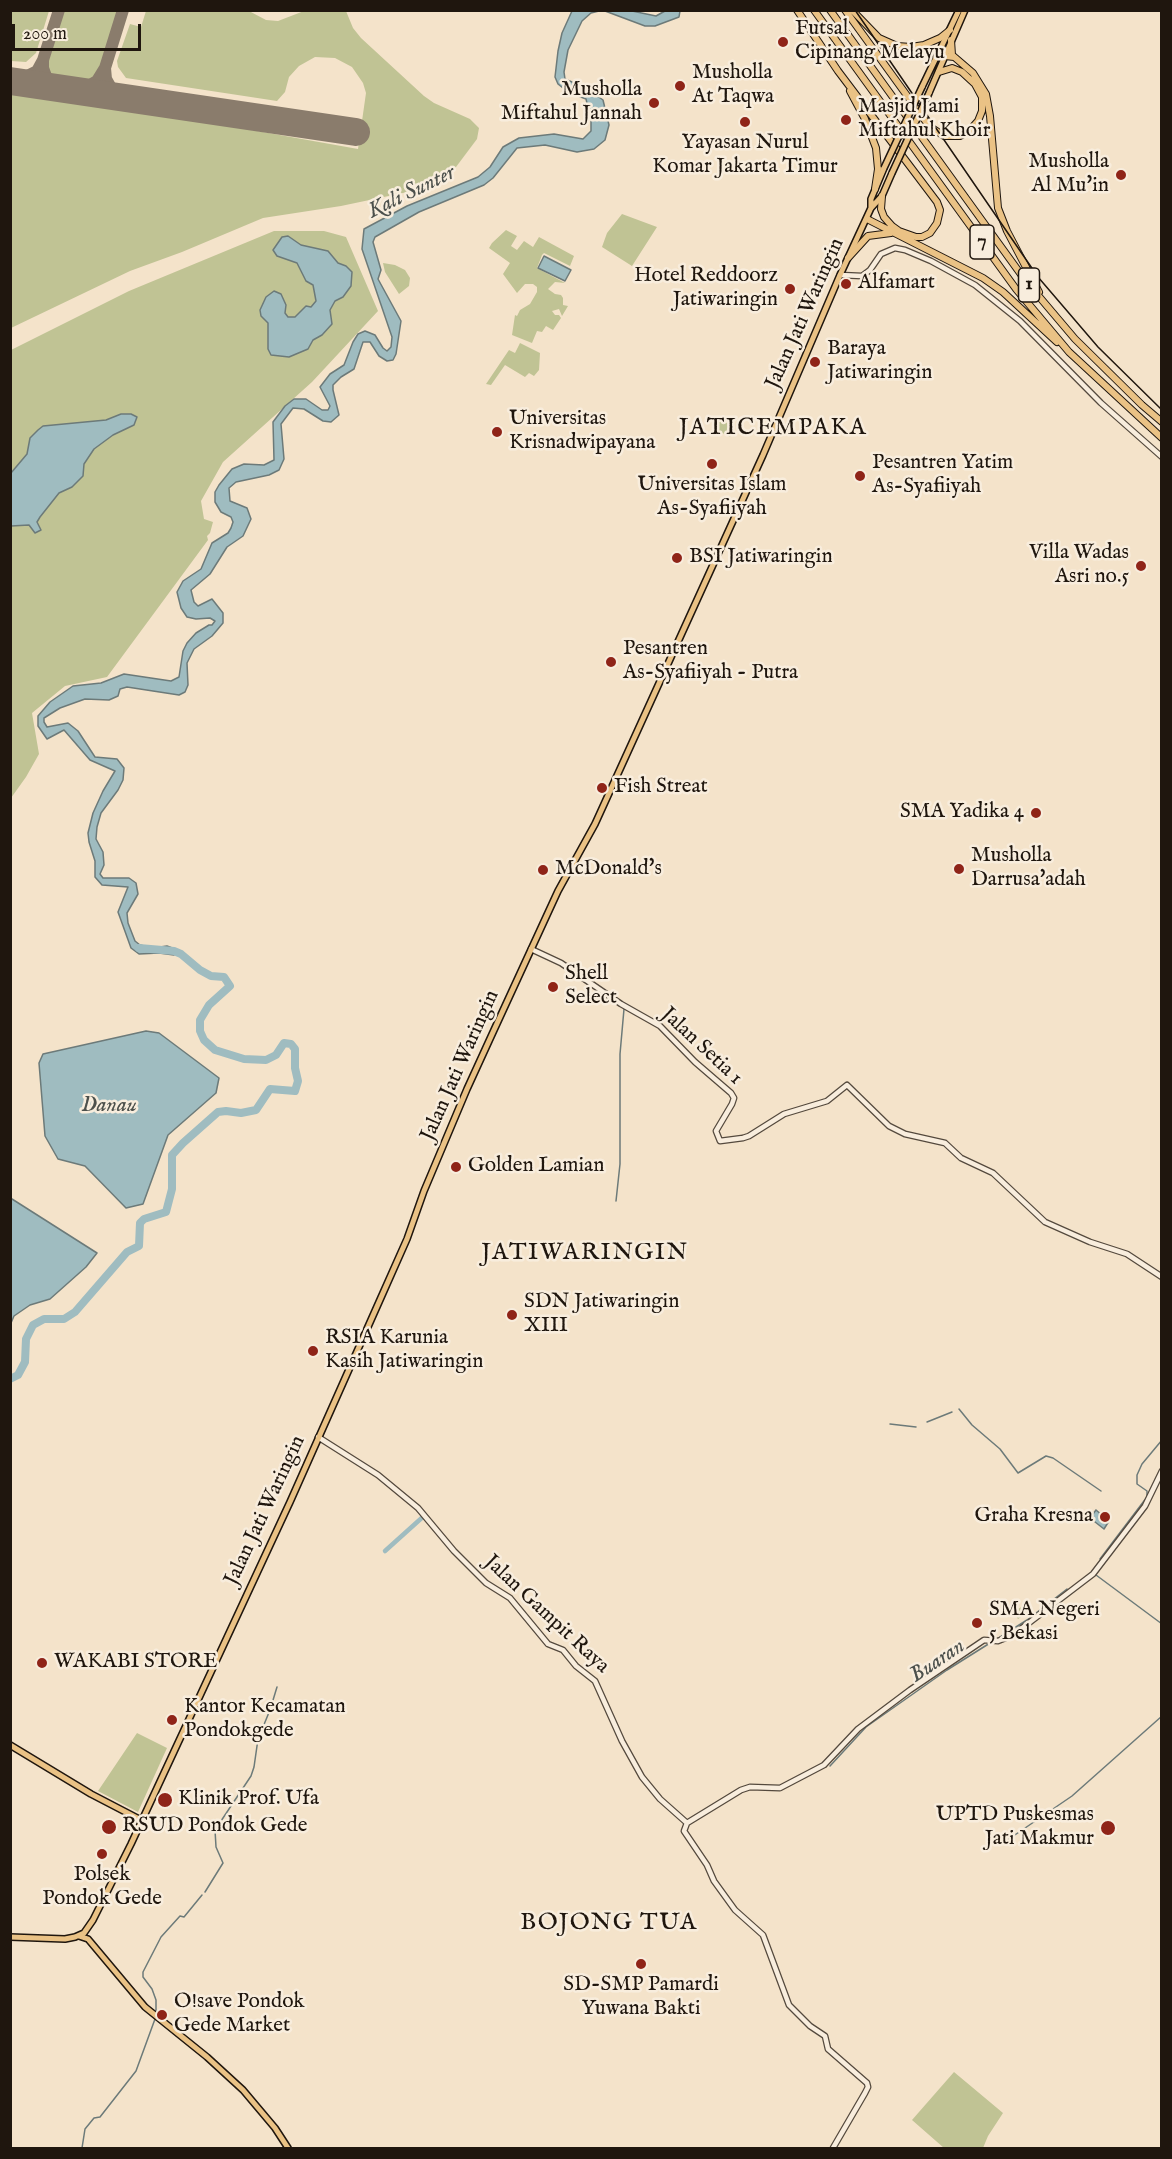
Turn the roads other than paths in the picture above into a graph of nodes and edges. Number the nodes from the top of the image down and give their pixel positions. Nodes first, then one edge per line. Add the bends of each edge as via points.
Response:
1 (797, 10) edge
2 (814, 10) edge
3 (830, 10) edge
4 (959, 10) edge
5 (965, 10) edge
6 (849, 12) edge
7 (950, 30) junction
8 (951, 40) junction
9 (938, 53) junction
10 (945, 56) junction
11 (954, 57) junction
12 (838, 70) junction
13 (939, 72) junction
14 (875, 189) junction
15 (882, 196) junction
16 (871, 208) junction
17 (867, 219) junction
18 (892, 233) junction
19 (848, 258) junction
20 (840, 275) junction
21 (1044, 301) junction
22 (1069, 352) junction
23 (1161, 422) edge
24 (1161, 438) edge
25 (1161, 457) edge
26 (531, 949) junction
27 (1161, 1277) edge
28 (318, 1437) junction
29 (1161, 1472) edge
30 (10, 1745) edge
31 (141, 1820) junction
32 (687, 1822) junction
33 (93, 1920) junction
34 (79, 1936) junction
35 (10, 1937) edge
36 (88, 1939) junction
37 (288, 2148) edge
38 (833, 2148) edge

1 - 12 highway
2 - 22 highway, 7 via 1016,289
3 - 21 highway, 1
4 - 7 main road, Jalan Jati Waringin
5 - 8 main road, Jalan Jati Waringin
6 - 7 highway via 885,42 907,47 927,44
6 - 13 highway via 929,126 944,136 960,136 978,121 982,97 962,72 952,68
7 - 9 main road, Jalan Jati Waringin
8 - 10 main road, Jalan Jati Waringin
8 - 11 highway
9 - 10 highway
9 - 14 main road, Jalan Jati Waringin, bridge
10 - 11 highway
10 - 13 main road, Jalan Jati Waringin
11 - 21 highway via 973,73 986,94 998,208
12 - 14 highway via 873,136 878,159
12 - 15 highway via 937,202 937,223 922,237 899,231 884,217
13 - 15 main road, Jalan Jati Waringin, bridge
14 - 16 main road, Jalan Jati Waringin
15 - 16 main road, Jalan Jati Waringin
16 - 17 main road, Jalan Jati Waringin
17 - 18 highway
17 - 19 main road, Jalan Jati Waringin
18 - 19 highway via 868,236
18 - 22 highway via 983,278
19 - 20 main road, Jalan Jati Waringin
20 - 25 street via 862,276 881,254 895,248 965,279 1014,315 1086,390
20 - 26 main road, Jalan Jati Waringin via 670,661 595,824
21 - 23 highway, 1 via 1101,366
22 - 24 highway
26 - 27 street, Jalan Setia 1 via 561,963 660,1026 731,1093 732,1104 716,1131 720,1141 749,1136 784,1114 827,1101 847,1085 889,1126 905,1134 945,1143 962,1158 993,1173 1045,1222 1127,1254
26 - 28 main road, Jalan Jati Waringin
28 - 31 main road, Jalan Jati Waringin
28 - 32 street, Jalan Gampit Raya via 378,1475 418,1508 486,1583 510,1598 548,1644 563,1650 595,1681 621,1739 652,1790
29 - 32 street via 1145,1506 1094,1574 1013,1635 984,1640 858,1729 824,1765 780,1788 741,1790
30 - 31 main road
31 - 33 main road, Jalan Jati Waringin
32 - 38 street via 684,1831 714,1881 735,1910 763,1935 789,2005 825,2036 828,2049 867,2083
33 - 34 main road, Jalan Jati Waringin
33 - 36 main road
34 - 35 main road
34 - 36 main road
36 - 37 main road via 145,2007 243,2090

